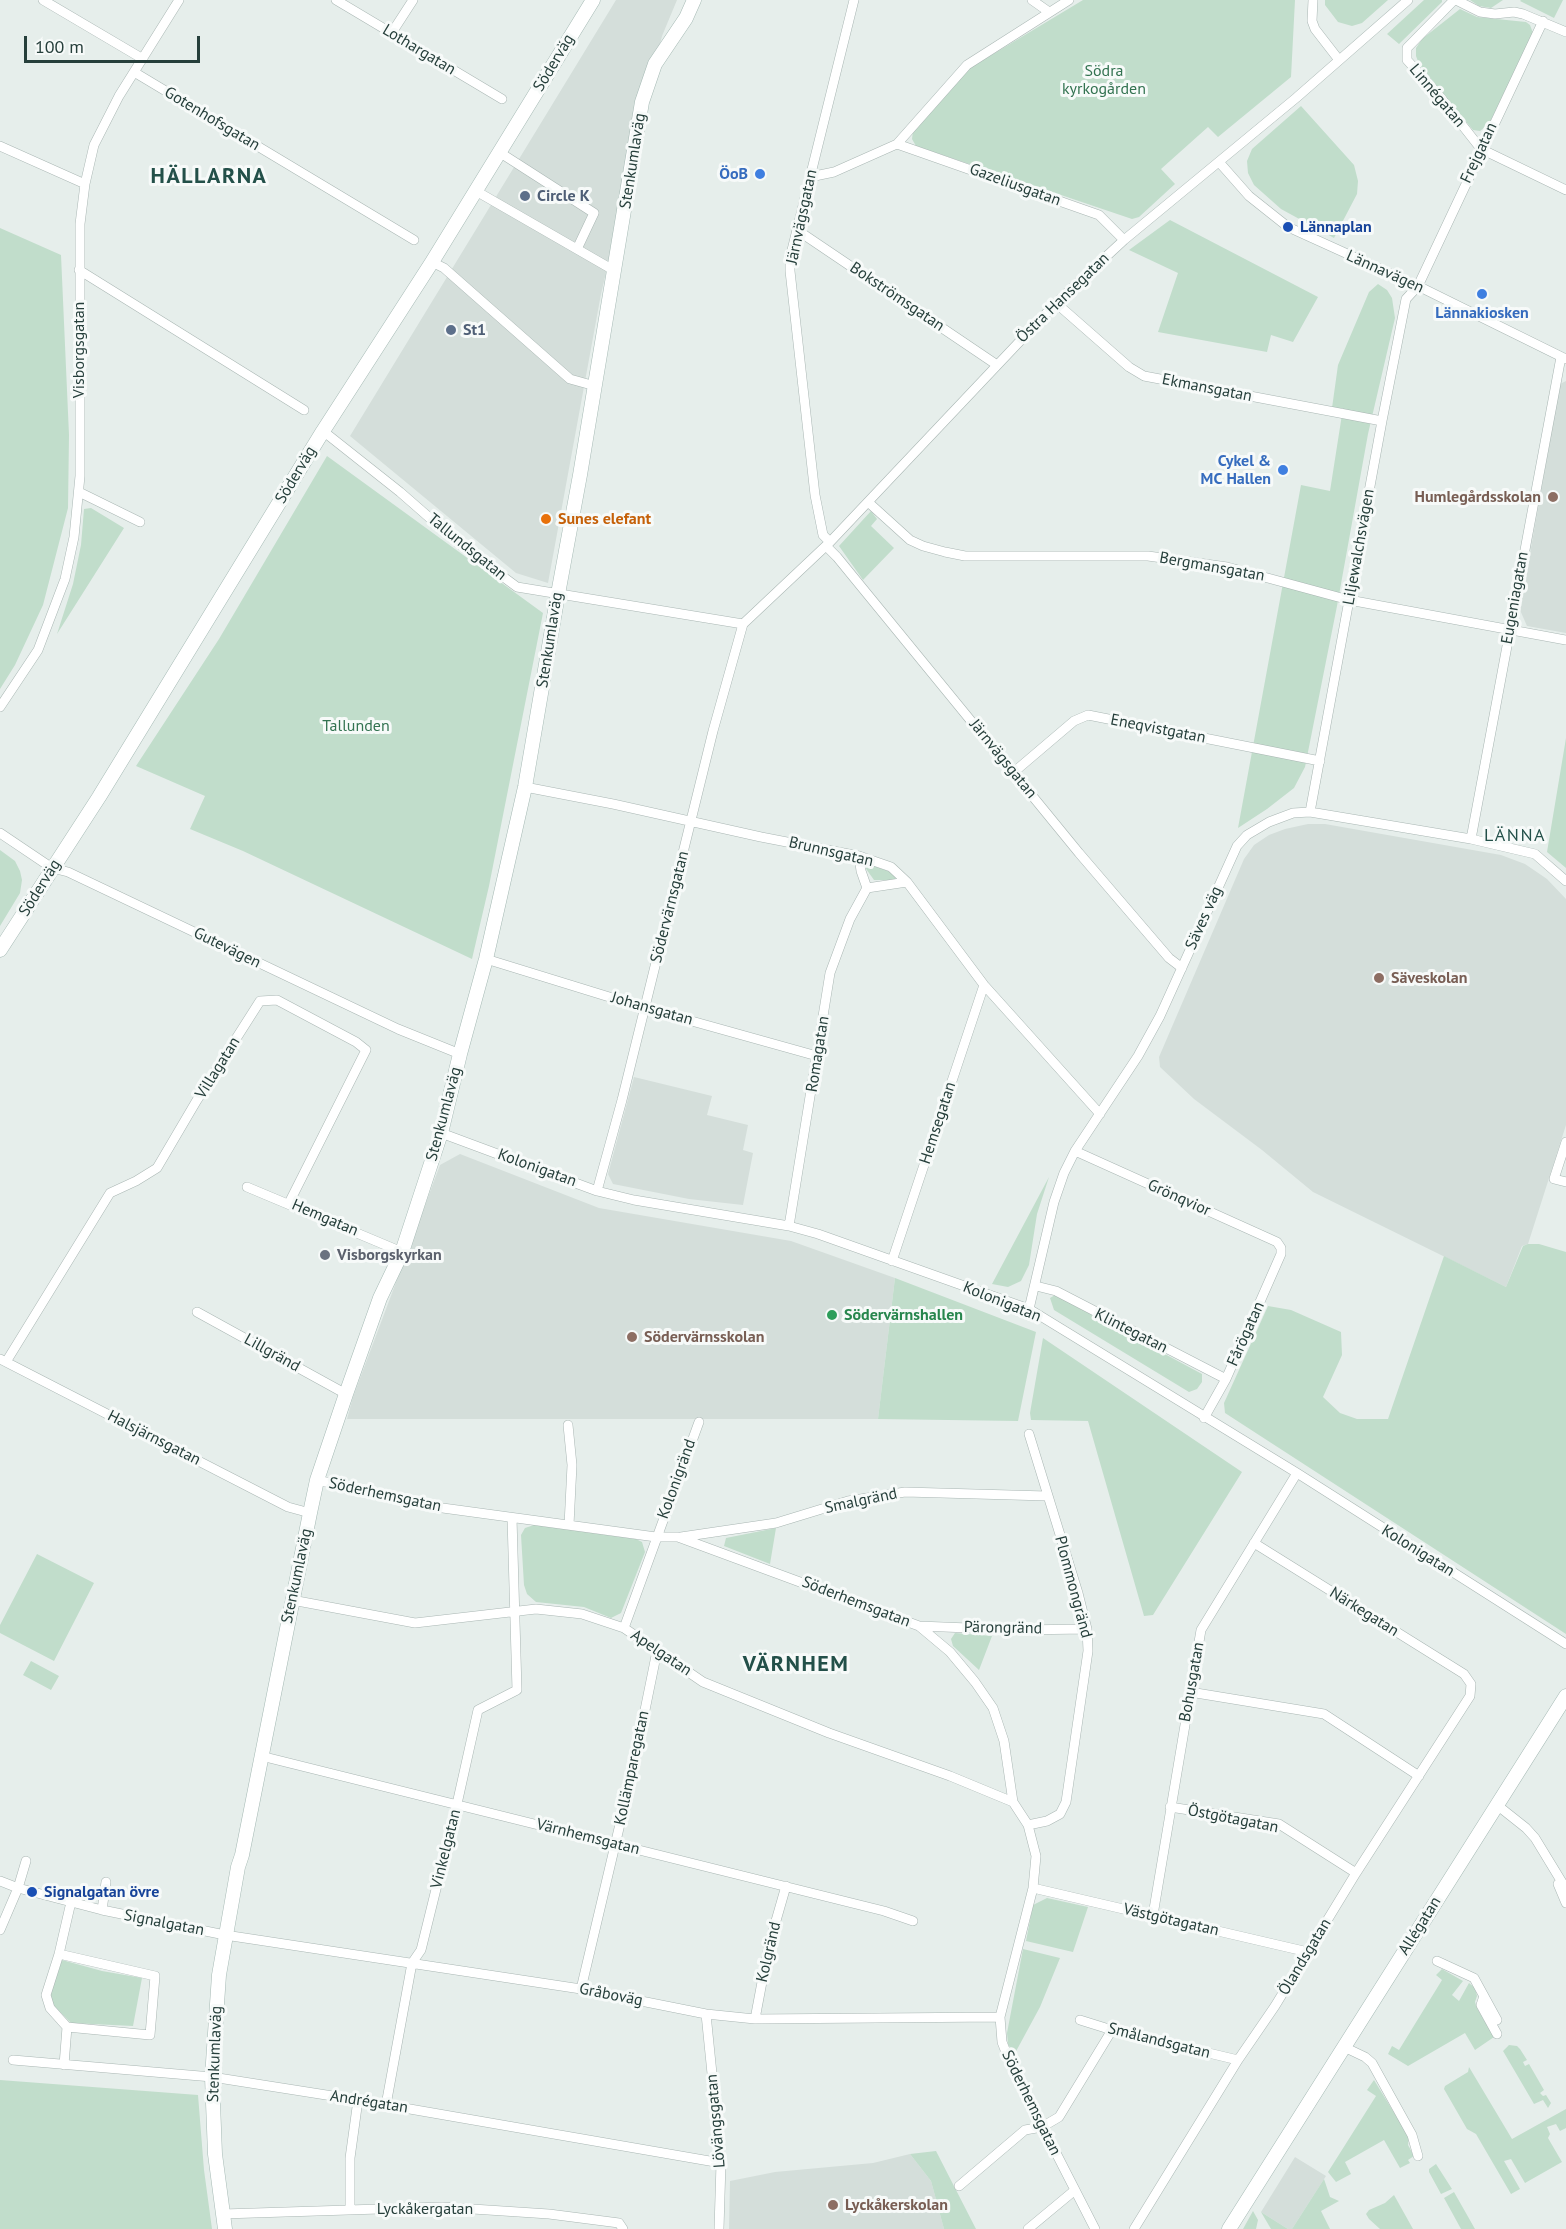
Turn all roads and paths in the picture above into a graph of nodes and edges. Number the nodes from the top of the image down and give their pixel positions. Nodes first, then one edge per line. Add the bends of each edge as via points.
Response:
1 (43, 0) edge
2 (179, 0) edge
3 (336, 0) edge
4 (413, 0) edge
5 (593, 0) edge
6 (694, 0) edge
7 (854, 0) edge
8 (1032, 0) edge
9 (1069, 0) edge
10 (1313, 0) edge
11 (1408, 0) edge
12 (1455, 0) edge
13 (1049, 12) junction
14 (1543, 21) junction
15 (1566, 32) edge
16 (391, 34) junction
17 (143, 59) junction
18 (1339, 60) junction
19 (134, 72) junction
20 (502, 99) dead end
21 (897, 144) junction
22 (0, 146) edge
23 (1481, 149) junction
24 (499, 152) junction
25 (1219, 162) junction
26 (810, 177) junction
27 (85, 184) junction
28 (1566, 190) edge
29 (476, 191) junction
30 (797, 230) junction
31 (414, 240) dead end
32 (1124, 240) junction
33 (577, 249) junction
34 (432, 262) junction
35 (79, 270) junction
36 (615, 270) junction
37 (1418, 286) junction
38 (1056, 303) junction
39 (1563, 358) edge
40 (997, 365) junction
41 (595, 386) junction
42 (304, 410) dead end
43 (1382, 421) junction
44 (323, 431) junction
45 (79, 492) junction
46 (868, 502) junction
47 (140, 522) dead end
48 (828, 544) junction
49 (558, 594) junction
50 (1349, 600) junction
51 (743, 624) junction
52 (1509, 630) junction
53 (1566, 640) edge
54 (0, 707) edge
55 (1320, 761) junction
56 (1014, 772) junction
57 (525, 788) junction
58 (1310, 812) junction
59 (692, 822) junction
60 (0, 833) edge
61 (1471, 839) junction
62 (859, 856) junction
63 (52, 868) junction
64 (1566, 880) edge
65 (907, 882) junction
66 (867, 888) junction
67 (0, 950) edge
68 (486, 959) junction
69 (1182, 968) junction
70 (984, 985) junction
71 (645, 1008) junction
72 (459, 1054) junction
73 (818, 1056) junction
74 (1100, 1114) junction
75 (441, 1133) junction
76 (1566, 1142) edge
77 (1075, 1151) junction
78 (1566, 1182) edge
79 (247, 1187) dead end
80 (597, 1191) junction
81 (289, 1203) junction
82 (789, 1227) junction
83 (1281, 1248) joint
84 (402, 1252) junction
85 (892, 1261) junction
86 (1036, 1286) junction
87 (1029, 1309) junction
88 (197, 1312) dead end
89 (3, 1361) edge
90 (1226, 1379) junction
91 (346, 1394) junction
92 (1204, 1418) junction
93 (699, 1422) dead end
94 (568, 1425) dead end
95 (1029, 1434) dead end
96 (1297, 1473) junction
97 (317, 1480) junction
98 (1047, 1496) junction
99 (310, 1513) junction
100 (512, 1518) junction
101 (568, 1525) junction
102 (656, 1537) junction
103 (678, 1537) junction
104 (1254, 1543) junction
105 (292, 1600) junction
106 (514, 1612) junction
107 (920, 1626) junction
108 (624, 1628) junction
109 (1087, 1629) junction
110 (1566, 1644) edge
111 (657, 1652) junction
112 (1471, 1684) joint
113 (1190, 1692) junction
114 (1566, 1696) edge
115 (261, 1755) junction
116 (1419, 1776) junction
117 (1013, 1802) junction
118 (457, 1804) junction
119 (1497, 1806) junction
120 (1170, 1807) junction
121 (1028, 1825) junction
122 (615, 1844) junction
123 (26, 1861) dead end
124 (1356, 1873) junction
125 (1558, 1876) junction
126 (0, 1881) edge
127 (106, 1882) dead end
128 (786, 1886) junction
129 (18, 1888) junction
130 (1033, 1888) junction
131 (1566, 1889) edge
132 (71, 1902) junction
133 (1566, 1903) edge
134 (102, 1910) junction
135 (1153, 1915) junction
136 (913, 1921) dead end
137 (0, 1930) edge
138 (225, 1935) junction
139 (1308, 1953) junction
140 (59, 1954) junction
141 (1437, 1961) dead end
142 (412, 1963) junction
143 (581, 1989) junction
144 (1484, 1996) junction
145 (706, 2014) junction
146 (1000, 2016) junction
147 (755, 2019) junction
148 (1080, 2020) dead end
149 (1497, 2020) dead end
150 (67, 2027) junction
151 (1112, 2030) junction
152 (1497, 2034) dead end
153 (1344, 2047) junction
154 (13, 2060) dead end
155 (1239, 2060) junction
156 (64, 2065) junction
157 (212, 2077) junction
158 (358, 2100) junction
159 (386, 2105) junction
160 (1042, 2127) junction
161 (1418, 2156) dead end
162 (722, 2163) junction
163 (959, 2186) dead end
164 (1075, 2190) junction
165 (351, 2209) junction
166 (223, 2214) junction
167 (225, 2229) edge
168 (623, 2229) edge
169 (719, 2229) edge
170 (1028, 2229) edge
171 (1095, 2229) edge
172 (1134, 2229) edge
173 (1229, 2229) edge

1 - 17 street
2 - 17 street, Visborgsgatan
3 - 16 street, Lothargatan
4 - 16 street
5 - 24 street, Söderväg
6 - 36 street, Stenkumlaväg via 655,64 642,102
7 - 26 street, Järnvägsgatan
8 - 13 street
9 - 13 street
10 - 18 street via 1315,29
11 - 18 street, Östra Hansegatan
12 - 14 street via 1480,12 1514,12
12 - 23 street, Linnégatan via 1407,48 1406,57
13 - 21 street via 967,65
14 - 15 street
14 - 23 street, Frejgatan
16 - 20 street, Lothargatan
17 - 19 street, Visborgsgatan
18 - 25 street, Östra Hansegatan
19 - 27 street, Visborgsgatan via 94,145
19 - 31 street, Gotenhofsgatan
21 - 26 street via 834,172
21 - 32 street, Gazeliusgatan via 1099,215
22 - 27 street
23 - 28 street, Linnégatan
23 - 37 street, Frejgatan
24 - 29 street, Söderväg
24 - 33 street via 594,213
25 - 32 street, Östra Hansegatan
25 - 37 street, Lännavägen via 1249,196 1288,227
26 - 30 street, Järnvägsgatan
27 - 35 street, Visborgsgatan
29 - 33 street
29 - 34 street, Söderväg
30 - 40 street, Bokströmsgatan
30 - 48 street, Järnvägsgatan via 790,272 816,504
32 - 38 street, Östra Hansegatan
33 - 36 street
34 - 41 street via 444,268 570,379
34 - 44 street, Söderväg
35 - 42 street
35 - 45 street, Visborgsgatan
36 - 41 street, Stenkumlaväg
37 - 39 street, Lännavägen
37 - 43 street, Liljewalchsvägen via 1407,299
38 - 40 street, Östra Hansegatan
38 - 43 street, Ekmansgatan via 1144,376
39 - 52 street, Eugeniagatan
40 - 46 street, Östra Hansegatan
41 - 49 street, Stenkumlaväg
43 - 50 street, Liljewalchsvägen
44 - 49 street, Tallundsgatan via 517,587
44 - 63 street, Söderväg
45 - 47 street
45 - 54 street, Visborgsgatan via 65,579 53,613 38,650
46 - 48 street, Östra Hansegatan
46 - 50 street, Bergmansgatan via 910,540 945,552 965,556 1148,556 1227,567
48 - 51 street, Östra Hansegatan
48 - 56 street, Järnvägsgatan
49 - 51 street, Tallundsgatan
49 - 57 street, Stenkumlaväg
50 - 52 street, Bergmansgatan
50 - 55 street, Liljewalchsvägen
51 - 59 street, Södervärnsgatan
52 - 53 street, Bergmansgatan
52 - 61 street, Eugeniagatan
55 - 56 street, Eneqvistgatan via 1088,715 1074,721
55 - 58 street, Liljewalchsvägen
56 - 69 street, Järnvägsgatan via 1161,950
57 - 59 street, Brunnsgatan
57 - 68 street, Stenkumlaväg
58 - 61 street, Säves väg
58 - 69 street, Säves väg via 1293,813 1269,822 1237,846
59 - 62 street, Brunnsgatan
59 - 71 street, Södervärnsgatan
60 - 63 street, Gutevägen
61 - 64 street, Säves väg via 1535,854
62 - 65 street, Brunnsgatan via 891,867
62 - 66 street
63 - 67 street, Söderväg
63 - 72 street, Gutevägen via 68,872 398,1029
65 - 66 street
65 - 70 street, Brunnsgatan
66 - 73 street, Romagatan via 850,919 830,974
68 - 71 street, Johansgatan
68 - 72 street, Stenkumlaväg
69 - 74 street, Säves väg via 1138,1056
70 - 74 street, Brunnsgatan
70 - 85 street, Hemsegatan
71 - 73 street, Johansgatan
71 - 80 street, Södervärnsgatan
72 - 75 street, Stenkumlaväg
73 - 82 street, Romagatan
74 - 77 street, Säves väg
75 - 80 street, Kolonigatan
75 - 84 street, Stenkumlaväg
76 - 78 street via 1554,1179
77 - 83 street, Grönqvior via 1277,1242
77 - 86 street, Säves väg via 1054,1202
79 - 81 street, Hemgatan
80 - 82 street, Kolonigatan
81 - 84 street, Hemgatan
81 - 89 street, Villagatan via 366,1050 277,1000 260,1001 157,1168 110,1193
82 - 85 street, Kolonigatan
83 - 90 street, Fårögatan
84 - 91 street, Stenkumlaväg via 380,1298
85 - 87 street, Kolonigatan
86 - 87 street, Säves väg
86 - 90 street, Klintegatan via 1056,1292
87 - 92 street, Kolonigatan
88 - 91 street, Lillgränd
89 - 99 street, Halsjärnsgatan via 288,1507
90 - 92 street, Fårögatan
91 - 97 street, Stenkumlaväg
92 - 96 street, Kolonigatan
93 - 102 street, Kolonigränd
94 - 101 street via 572,1465
95 - 98 street, Plommongränd
96 - 104 street, Bohusgatan
96 - 110 street, Kolonigatan
97 - 99 street, Stenkumlaväg
97 - 100 street, Söderhemsgatan via 428,1506
98 - 103 street, Smalgränd via 905,1492 848,1501 776,1523
98 - 109 street, Plommongränd
99 - 105 street, Stenkumlaväg
100 - 101 street, Söderhemsgatan
100 - 106 street
101 - 102 street, Söderhemsgatan
102 - 103 street, Söderhemsgatan
102 - 108 street, Kolonigränd
103 - 107 street, Söderhemsgatan
104 - 112 street, Närkegatan via 1464,1674
104 - 113 street, Bohusgatan via 1201,1630
105 - 106 street, Apelgatan via 415,1623
105 - 115 street, Stenkumlaväg
106 - 108 street, Apelgatan via 537,1608 582,1614
106 - 118 street, Vinkelgatan via 517,1690 478,1710
107 - 109 street, Pärongränd
107 - 117 street, Söderhemsgatan via 950,1652 993,1708 1004,1741
108 - 111 street, Apelgatan
109 - 121 street, Plommongränd via 1088,1651 1066,1802 1060,1814
111 - 117 street, Apelgatan via 703,1682
111 - 122 street, Kollämparegatan
112 - 116 street, Ölandsgatan via 1470,1696
113 - 116 street via 1324,1714
113 - 120 street, Bohusgatan
114 - 119 street, Allégatan
115 - 118 street, Värnhemsgatan
115 - 138 street, Stenkumlaväg
116 - 124 street, Ölandsgatan
117 - 121 street, Söderhemsgatan
118 - 122 street, Värnhemsgatan
118 - 142 street, Vinkelgatan via 421,1950
119 - 125 street via 1535,1838
119 - 153 street, Allégatan
120 - 124 street, Östgötagatan via 1279,1824
120 - 135 street, Bohusgatan
121 - 130 street, Söderhemsgatan via 1036,1856
122 - 128 street, Värnhemsgatan
122 - 143 street, Kollämparegatan
123 - 129 street
124 - 139 street, Ölandsgatan
125 - 131 street
125 - 133 street
126 - 129 street, Signalgatan
127 - 134 street, Signalgatan
128 - 136 street, Värnhemsgatan
128 - 147 street, Kolgränd via 769,1945
129 - 132 street, Signalgatan
129 - 137 street
130 - 135 street, Västgötagatan
130 - 146 street, Söderhemsgatan
132 - 134 street, Signalgatan
132 - 140 street
134 - 138 street, Signalgatan
135 - 139 street, Västgötagatan
138 - 142 street, Gråboväg
138 - 157 street, Stenkumlaväg
139 - 155 street, Ölandsgatan
140 - 150 street via 45,1995 50,2008
140 - 150 street via 155,1976 150,2035
141 - 144 street, Allégatan via 1474,1978
142 - 143 street, Gråboväg
142 - 159 street, Vinkelgatan
143 - 145 street, Gråboväg
144 - 149 street, Allégatan
144 - 152 street, Allégatan via 1481,2005
145 - 147 street, Gråboväg
145 - 162 street, Lövängsgatan
146 - 147 street, Gråboväg
146 - 160 street, Söderhemsgatan via 1002,2042
148 - 151 street, Smålandsgatan
150 - 156 street
151 - 155 street, Smålandsgatan
151 - 160 street via 1059,2117
153 - 161 street via 1372,2063 1412,2135
153 - 173 street, Allégatan
154 - 156 street, Andrégatan
155 - 172 street, Ölandsgatan
156 - 157 street, Andrégatan
157 - 158 street, Andrégatan
157 - 166 street, Stenkumlaväg via 215,2154
158 - 159 street, Andrégatan
158 - 165 street via 351,2158
159 - 162 street, Andrégatan
160 - 163 street via 1025,2130
160 - 164 street, Söderhemsgatan
162 - 169 street, Lövängsgatan
164 - 170 street
164 - 171 street, Söderhemsgatan
165 - 166 street, Lyckåkergatan
165 - 168 street, Lyckåkergatan via 442,2207 549,2214 619,2223
166 - 167 street, Stenkumlaväg

